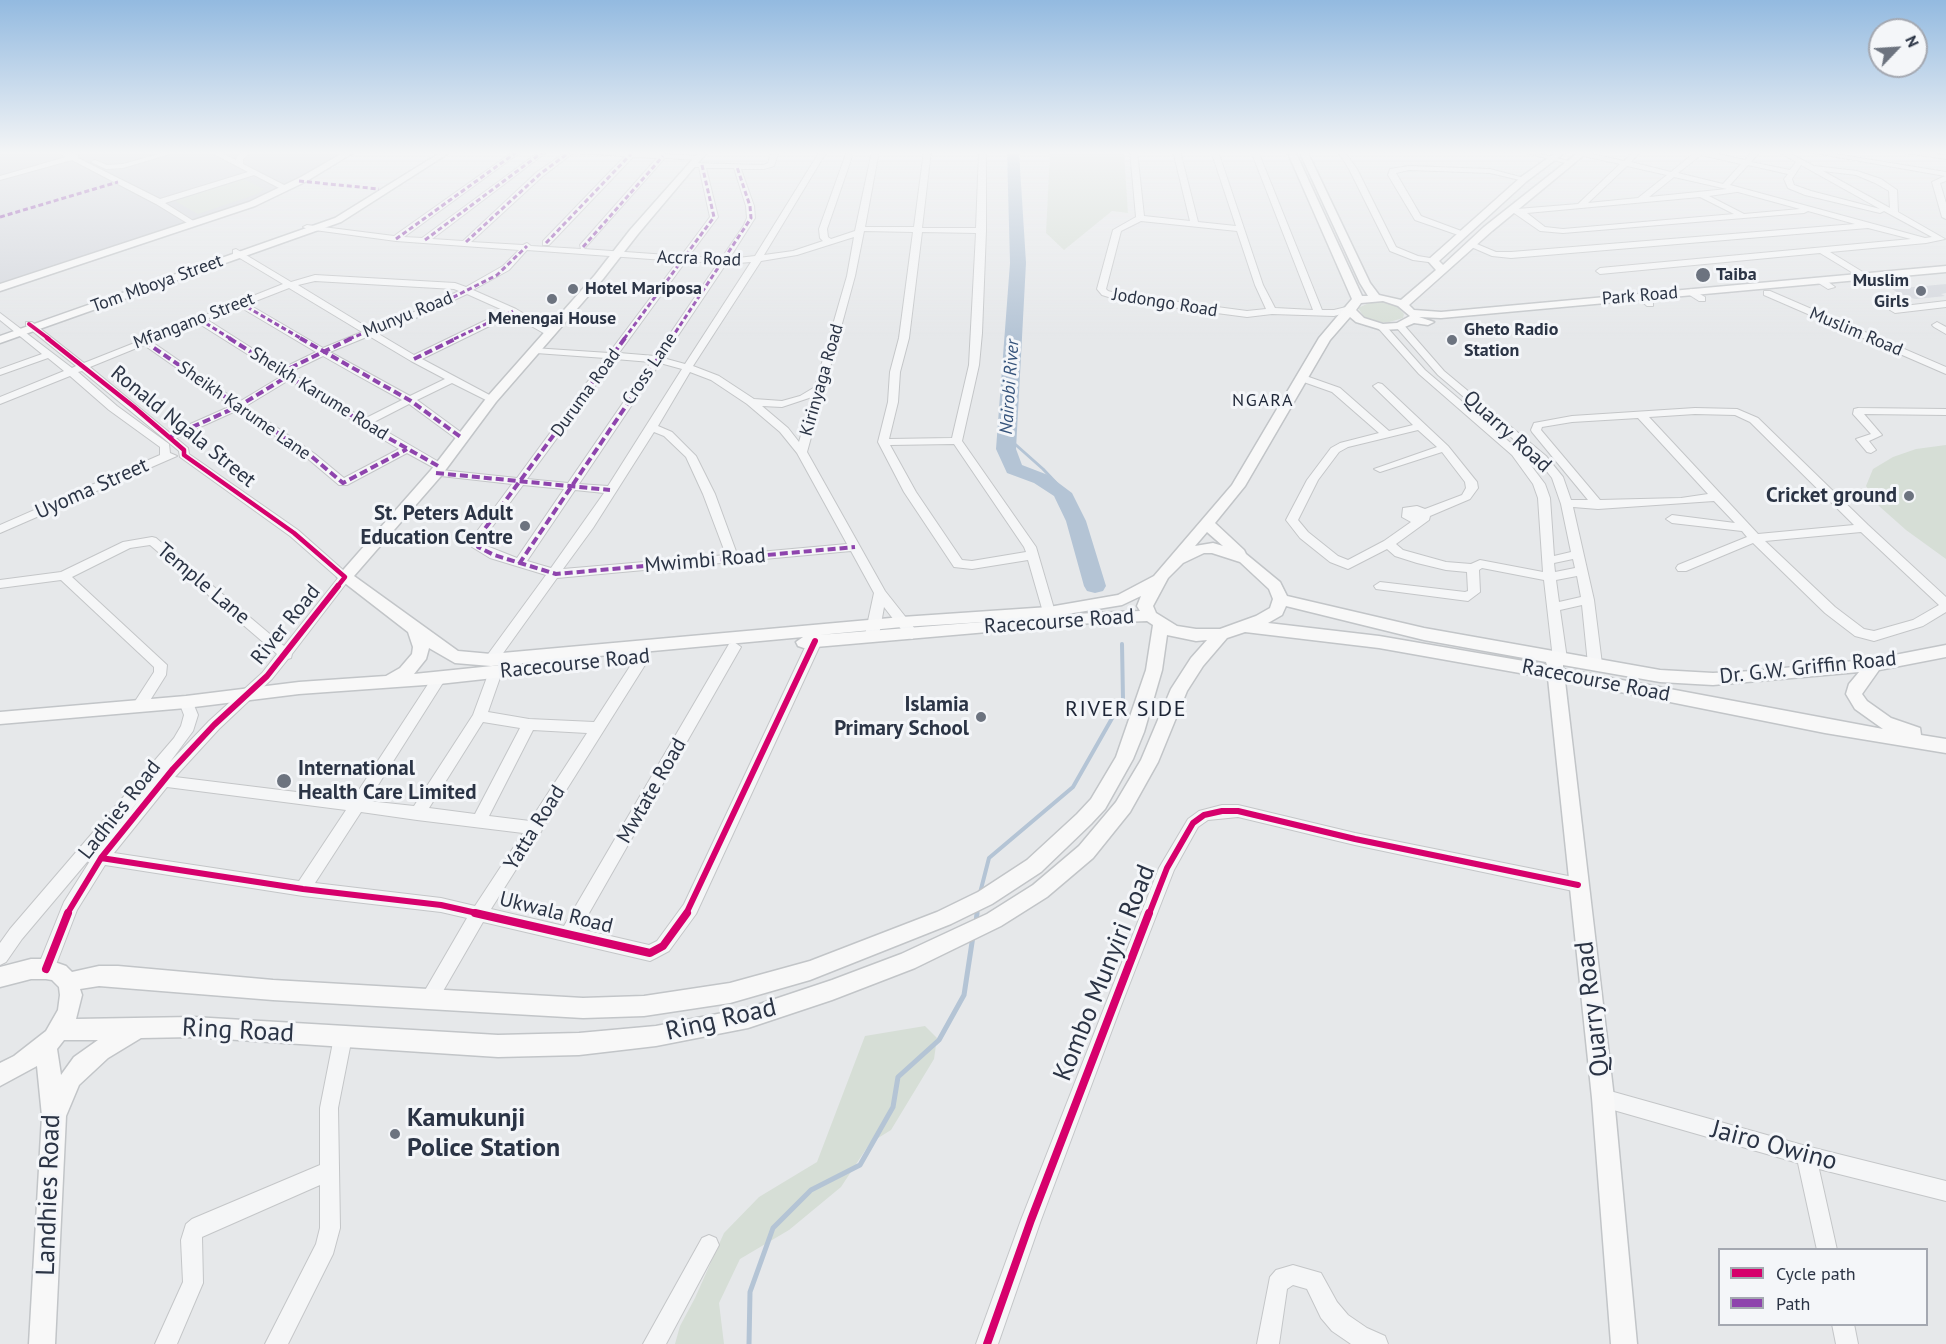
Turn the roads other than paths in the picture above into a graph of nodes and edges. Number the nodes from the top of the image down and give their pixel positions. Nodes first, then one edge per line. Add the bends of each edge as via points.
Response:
1 (177, 214) edge
2 (220, 214) edge
3 (338, 214) edge
4 (347, 214) edge
5 (431, 214) edge
6 (460, 214) edge
7 (497, 214) edge
8 (573, 214) edge
9 (611, 214) edge
10 (653, 214) edge
11 (714, 214) edge
12 (751, 214) edge
13 (785, 214) edge
14 (828, 214) edge
15 (863, 214) edge
16 (921, 214) edge
17 (981, 214) edge
18 (1140, 214) edge
19 (1192, 214) edge
20 (1236, 214) edge
21 (1280, 214) edge
22 (1318, 214) edge
23 (1333, 214) edge
24 (1376, 214) edge
25 (1415, 214) edge
26 (1485, 214) edge
27 (1512, 214) edge
28 (1520, 214) edge
29 (1738, 214) edge
30 (1770, 214) edge
31 (1829, 214) edge
32 (1897, 214) edge
33 (1743, 216) junction
34 (1140, 218) junction
35 (189, 222) junction
36 (1195, 225) junction
37 (1871, 225) junction
38 (315, 227) junction
39 (1610, 227) junction
40 (1241, 229) junction
41 (919, 230) junction
42 (860, 231) junction
43 (981, 231) junction
44 (1461, 234) junction
45 (400, 236) junction
46 (428, 238) junction
47 (468, 240) junction
48 (1926, 241) junction
49 (1943, 241) edge
50 (829, 242) junction
51 (546, 243) junction
52 (1472, 244) junction
53 (1635, 245) junction
54 (527, 246) junction
55 (583, 247) junction
56 (1823, 251) junction
57 (620, 252) junction
58 (1644, 252) dead end
59 (238, 254) junction
60 (686, 256) junction
61 (724, 258) junction
62 (1654, 258) dead end
63 (757, 259) junction
64 (1433, 261) junction
65 (1663, 265) junction
66 (1946, 269) edge
67 (1443, 271) junction
68 (1600, 271) dead end
69 (1863, 276) junction
70 (1946, 277) edge
71 (1820, 280) junction
72 (289, 285) junction
73 (0, 287) edge
74 (1831, 287) junction
75 (469, 290) junction
76 (1691, 292) junction
77 (1767, 292) junction
78 (1375, 298) junction
79 (1702, 299) junction
80 (1645, 300) junction
81 (240, 303) junction
82 (1402, 304) junction
83 (1946, 304) edge
84 (1353, 307) junction
85 (1895, 310) dead end
86 (513, 311) junction
87 (1272, 311) junction
88 (1318, 311) junction
89 (0, 316) edge
90 (1411, 316) junction
91 (1339, 317) junction
92 (199, 319) junction
93 (1370, 324) junction
94 (32, 326) junction
95 (1400, 326) junction
96 (1382, 327) junction
97 (17, 331) junction
98 (369, 331) junction
99 (1332, 332) junction
100 (550, 333) junction
101 (0, 334) edge
102 (0, 340) edge
103 (144, 341) junction
104 (325, 350) junction
105 (536, 350) junction
106 (48, 355) junction
107 (613, 356) junction
108 (414, 359) junction
109 (655, 359) junction
110 (80, 366) junction
111 (689, 368) junction
112 (68, 371) junction
113 (1946, 371) edge
114 (0, 372) edge
115 (285, 374) junction
116 (1302, 378) junction
117 (452, 379) junction
118 (1378, 386) dead end
119 (820, 388) junction
120 (492, 399) junction
121 (411, 400) junction
122 (0, 401) edge
123 (751, 402) junction
124 (238, 406) junction
125 (1946, 412) edge
126 (1642, 416) junction
127 (364, 423) junction
128 (1420, 426) junction
129 (652, 427) junction
130 (1386, 434) junction
131 (170, 437) junction
132 (462, 438) junction
133 (957, 441) junction
134 (883, 442) junction
135 (1444, 448) junction
136 (407, 449) junction
137 (1871, 450) dead end
138 (802, 452) junction
139 (184, 455) junction
140 (165, 457) junction
141 (1380, 469) dead end
142 (438, 470) junction
143 (521, 481) junction
144 (571, 485) junction
145 (610, 490) junction
146 (1716, 496) junction
147 (1567, 504) junction
148 (1598, 505) junction
149 (1672, 519) dead end
150 (1206, 523) junction
151 (1746, 528) junction
152 (1864, 528) junction
153 (0, 529) edge
154 (1755, 538) junction
155 (1388, 544) junction
156 (855, 547) junction
157 (1578, 554) junction
158 (1034, 555) junction
159 (733, 558) junction
160 (1563, 558) junction
161 (1245, 559) junction
162 (1178, 560) junction
163 (1548, 561) junction
164 (519, 564) junction
165 (1473, 568) junction
166 (1682, 568) dead end
167 (1582, 571) junction
168 (555, 574) junction
169 (64, 576) junction
170 (345, 577) junction
171 (1550, 577) junction
172 (1159, 580) junction
173 (1, 585) edge
174 (1380, 586) dead end
175 (880, 593) junction
176 (1281, 599) junction
177 (1588, 600) junction
178 (1946, 605) edge
179 (1554, 607) junction
180 (1049, 612) junction
181 (1155, 620) junction
182 (1244, 626) junction
183 (907, 628) junction
184 (873, 631) junction
185 (416, 632) junction
186 (1221, 634) junction
187 (815, 641) junction
188 (734, 647) junction
189 (1946, 651) edge
190 (286, 654) junction
191 (455, 657) joint
192 (643, 657) junction
193 (1557, 663) junction
194 (1595, 664) junction
195 (1874, 664) junction
196 (493, 666) junction
197 (439, 678) junction
198 (390, 681) junction
199 (250, 692) junction
200 (186, 702) junction
201 (139, 706) junction
202 (479, 716) junction
203 (0, 718) edge
204 (529, 724) junction
205 (598, 728) junction
206 (1946, 746) edge
207 (163, 781) junction
208 (356, 807) junction
209 (417, 814) junction
210 (479, 821) junction
211 (536, 828) junction
212 (101, 858) junction
213 (1578, 885) junction
214 (303, 889) junction
215 (482, 912) junction
216 (568, 934) junction
217 (0, 957) edge
218 (46, 969) junction
219 (0, 977) edge
220 (68, 982) junction
221 (429, 999) junction
222 (140, 1028) junction
223 (343, 1037) junction
224 (53, 1038) junction
225 (0, 1075) edge
226 (1604, 1098) junction
227 (54, 1116) junction
228 (1806, 1156) junction
229 (329, 1172) junction
230 (1946, 1191) edge
231 (709, 1245) dead end
232 (1827, 1248) edge
233 (1843, 1326) edge
234 (42, 1344) edge
235 (166, 1344) edge
236 (276, 1344) edge
237 (654, 1344) edge
238 (987, 1344) edge
239 (1268, 1344) edge
240 (1377, 1344) edge
241 (1624, 1344) edge
242 (1847, 1344) edge

1 - 35 street
2 - 35 main road
3 - 38 main road, Tom Mboya Street
4 - 38 main road, Tom Mboya Street
5 - 45 street
6 - 46 street
7 - 47 street
8 - 51 street
9 - 55 street
10 - 57 main road, River Road
11 - 60 street, Duruma Road
12 - 61 street, Cross Lane
13 - 63 street
14 - 50 street via 823,229
15 - 42 street, Kirinyaga Road
16 - 41 street
17 - 43 street
18 - 34 street
19 - 36 street
20 - 40 street
21 - 88 street
22 - 84 main road
23 - 78 main road
24 - 64 street via 1393,249
25 - 44 street
26 - 44 main road
27 - 52 main road
28 - 39 street via 1543,229
29 - 33 street
30 - 33 street
31 - 37 street
32 - 49 street
33 - 39 street
34 - 36 street
34 - 87 street, Jodongo Road via 1117,230 1101,289 1104,293 1224,312
35 - 73 main road
36 - 40 street
37 - 48 street
37 - 53 street
38 - 45 street, Accra Road
38 - 59 main road, Tom Mboya Street
39 - 53 street
40 - 87 street
41 - 42 street, Accra Road
41 - 43 street, Accra Road
41 - 134 street via 904,338
42 - 50 street, Accra Road
42 - 119 street, Kirinyaga Road
43 - 133 street via 974,365
44 - 64 main road
45 - 46 street, Accra Road
46 - 47 street, Accra Road
47 - 51 street, Accra Road
47 - 54 street, Accra Road
48 - 49 street
48 - 56 street
50 - 63 street, Accra Road
51 - 55 street, Accra Road
52 - 53 street via 1500,255
52 - 67 main road
53 - 58 street
54 - 57 street, Accra Road
54 - 75 street, Munyu Road via 506,268
55 - 57 street, Accra Road
56 - 65 street
56 - 69 street
57 - 60 street, Accra Road
57 - 100 main road, River Road
59 - 72 street
59 - 94 main road, Tom Mboya Street
60 - 61 street, Accra Road
60 - 107 street, Duruma Road
61 - 63 street, Accra Road
61 - 109 street, Cross Lane
62 - 65 street
63 - 111 street
64 - 67 main road
65 - 68 street
66 - 69 main road, Park Road
67 - 82 main road
69 - 71 main road, Park Road
70 - 74 main road, Park Road
71 - 74 street
71 - 76 main road, Park Road
72 - 75 street, Mfangano Street via 326,277
72 - 81 street, Mfangano Street
72 - 98 street
74 - 77 main road, Park Road
75 - 86 street, Mfangano Street
75 - 98 street, Munyu Road
76 - 79 street
76 - 80 main road, Park Road
77 - 79 main road, Park Road
77 - 113 street, Muslim Road
78 - 82 main road
78 - 84 main road
79 - 80 main road, Park Road
80 - 90 main road, Park Road
80 - 90 main road, Park Road via 1451,322
81 - 92 street, Mfangano Street
81 - 104 street
82 - 90 main road
83 - 85 street
84 - 91 main road
84 - 93 main road via 1354,316
86 - 100 street, Mfangano Street
86 - 108 street
87 - 88 street, Jodongo Road
88 - 91 street, Jodongo Road
89 - 97 street, Ronald Ngala Street
90 - 95 main road
91 - 99 main road
92 - 103 street, Mfangano Street
92 - 115 street, Sheikh Karume Road
93 - 96 main road
93 - 99 main road
94 - 97 main road, Tom Mboya Street
94 - 110 street, Ronald Ngala Street
95 - 96 main road
95 - 147 street, Quarry Road via 1440,373 1542,458 1557,477
96 - 163 street, Quarry Road via 1422,372 1530,469 1544,498
97 - 101 main road, Tom Mboya Street
97 - 102 main road, Tom Mboya Street
97 - 106 street, Ronald Ngala Street
98 - 104 street, Munyu Road
98 - 108 street
99 - 116 main road
100 - 105 main road, River Road
103 - 110 street, Mfangano Street
103 - 124 street, Sheikh Karume Lane
104 - 115 street, Munyu Road
104 - 121 street
105 - 107 street
105 - 120 main road, River Road
106 - 112 street, Ronald Ngala Street
106 - 114 street
107 - 109 street
107 - 143 street, Duruma Road
108 - 117 street
109 - 111 street
109 - 144 street, Cross Lane
110 - 112 street, Mfangano Street
110 - 131 street, Ronald Ngala Street
111 - 123 street via 715,378
111 - 129 street
112 - 122 street, Mfangano Street
112 - 140 street, Ronald Ngala Street via 165,446
115 - 124 street, Munyu Road
115 - 127 street, Sheikh Karume Road
116 - 130 street via 1336,390
116 - 150 main road via 1238,486
117 - 120 street
117 - 121 street
118 - 128 street
119 - 123 street via 804,398 782,404
119 - 138 street, Kirinyaga Road
120 - 132 main road, River Road
121 - 127 street
121 - 132 street
123 - 138 street via 784,430
124 - 131 street, Munyu Road
124 - 136 street, Sheikh Karume Lane via 343,483
125 - 137 street via 1858,411 1876,432 1877,435 1861,439
126 - 146 street
126 - 148 street via 1572,419 1538,425 1536,430
126 - 152 street via 1695,411 1745,415
127 - 136 street, Sheikh Karume Road
128 - 130 street
128 - 135 street
129 - 145 street
129 - 159 street via 668,434 691,456
130 - 155 street via 1335,450 1313,480 1292,520 1334,560 1348,565
131 - 139 street, Ronald Ngala Street via 184,450
132 - 142 main road, River Road
133 - 134 street
133 - 158 street
134 - 158 street via 910,492 958,564
135 - 141 street
135 - 155 street via 1472,488 1466,497 1421,517
136 - 142 street, Sheikh Karume Road
138 - 156 street, Kirinyaga Road
139 - 140 street, Uyoma Street
139 - 170 street, Ronald Ngala Street via 294,533
140 - 153 street, Uyoma Street
142 - 143 street, Sheikh Karume Road
142 - 170 main road, River Road
143 - 144 street, Sheikh Karume Road
143 - 164 street, Duruma Road via 477,543 486,552
144 - 145 street, Sheikh Karume Road
144 - 164 street, Cross Lane
145 - 168 street
146 - 148 street
146 - 151 street
147 - 148 street
147 - 157 street, Quarry Road
149 - 151 street
150 - 161 main road
150 - 162 main road
151 - 154 street
152 - 154 street
152 - 178 street
154 - 166 street
154 - 178 street via 1830,610 1860,633 1874,636 1918,623
155 - 165 street via 1399,553 1421,560
156 - 159 street, Mwimbi Road
156 - 175 street, Kirinyaga Road
157 - 160 street
157 - 167 street, Quarry Road
158 - 180 street
159 - 168 street, Mwimbi Road
160 - 163 street
160 - 167 street
161 - 162 main road via 1213,548
161 - 176 main road via 1275,586
162 - 172 main road
163 - 171 street, Quarry Road
164 - 168 street, Duruma Road
165 - 171 street via 1485,564
165 - 174 street via 1474,592 1468,597
167 - 171 street
167 - 177 street, Quarry Road
168 - 196 street
169 - 173 street
169 - 190 street, Temple Lane via 127,545 146,540 158,544
169 - 201 street via 160,664 161,672
170 - 185 main road, Ronald Ngala Street
170 - 190 street, River Road
171 - 179 street, Quarry Road
172 - 180 main road, Racecourse Road via 1122,600
172 - 181 main road via 1145,606
175 - 183 street, Kirinyaga Road
175 - 184 street
176 - 182 main road via 1276,611
176 - 193 main road, Dr. G.W. Griffin Road
177 - 179 street
177 - 194 street, Quarry Road
179 - 193 street, Quarry Road
180 - 183 main road, Racecourse Road
181 - 183 main road, Racecourse Road via 1090,617
181 - 186 main road via 1173,631
181 - 221 main road, Ring Road via 1154,670 1135,732 1098,804 1034,866 977,902 810,970 730,993 644,1006 584,1008
182 - 186 main road
182 - 193 main road, Racecourse Road
183 - 184 main road, Racecourse Road
184 - 187 main road, Racecourse Road
184 - 196 main road, Racecourse Road
185 - 191 main road, Ronald Ngala Street
185 - 198 main road via 422,647 420,655 406,672
186 - 223 main road, Ring Road via 1179,688 1149,762 1123,807 1086,852 1040,891 986,924 908,961 748,1018 656,1036 579,1044 498,1046
187 - 188 main road, Racecourse Road
187 - 216 street, Ukwala Road via 690,909 663,946 650,953
188 - 192 main road, Racecourse Road
188 - 216 street, Mwtate Road
189 - 195 main road, Dr. G.W. Griffin Road
190 - 199 street, River Road
191 - 196 main road, Racecourse Road
192 - 196 main road, Racecourse Road
192 - 205 street, Yatta Road
193 - 194 main road, Dr. G.W. Griffin Road
193 - 206 main road, Racecourse Road via 1825,726
193 - 213 main road, Quarry Road
194 - 195 main road, Dr. G.W. Griffin Road via 1660,676 1713,678
195 - 206 main road via 1855,688 1860,705 1885,723
196 - 197 main road, Racecourse Road
196 - 202 street via 493,682
197 - 198 main road, Racecourse Road
197 - 208 street
198 - 199 main road, Racecourse Road
199 - 200 main road, Racecourse Road
199 - 207 street, Ladhies Road
200 - 201 main road, Racecourse Road
200 - 217 street, Ladhies Road via 191,715 179,742
201 - 203 main road, Racecourse Road
202 - 204 street
202 - 209 street
204 - 205 street
204 - 210 street
205 - 211 street, Yatta Road
207 - 208 street
207 - 212 street, Ladhies Road
208 - 209 street
208 - 214 street
209 - 210 street
210 - 211 street
211 - 215 street, Yatta Road
212 - 214 street, Ukwala Road
212 - 218 street, Ladhies Road via 70,907
213 - 226 main road, Quarry Road
213 - 238 street, Kombo Munyiri Road via 1238,811 1204,815 1193,823 1167,868 1112,1006
214 - 215 street, Ukwala Road
215 - 216 street, Ukwala Road
215 - 221 street, Yatta Road
218 - 219 main road
218 - 220 main road via 59,973
220 - 221 main road, Ring Road via 118,976
220 - 224 main road via 68,1012
222 - 223 main road, Ring Road via 193,1027
222 - 224 main road, Ring Road
222 - 227 main road via 82,1065 71,1077
223 - 229 street via 329,1108
224 - 225 main road via 21,1064
224 - 227 main road, Landhies Road
226 - 228 street, Jairo Owino
226 - 241 main road, Quarry Road
227 - 234 main road, Landhies Road
228 - 230 street, Jairo Owino
228 - 232 street
229 - 235 street via 193,1231 193,1283
229 - 236 street via 330,1228 326,1247
231 - 237 street
233 - 242 street
239 - 240 street via 1277,1284 1283,1277 1293,1275 1314,1280 1340,1323

